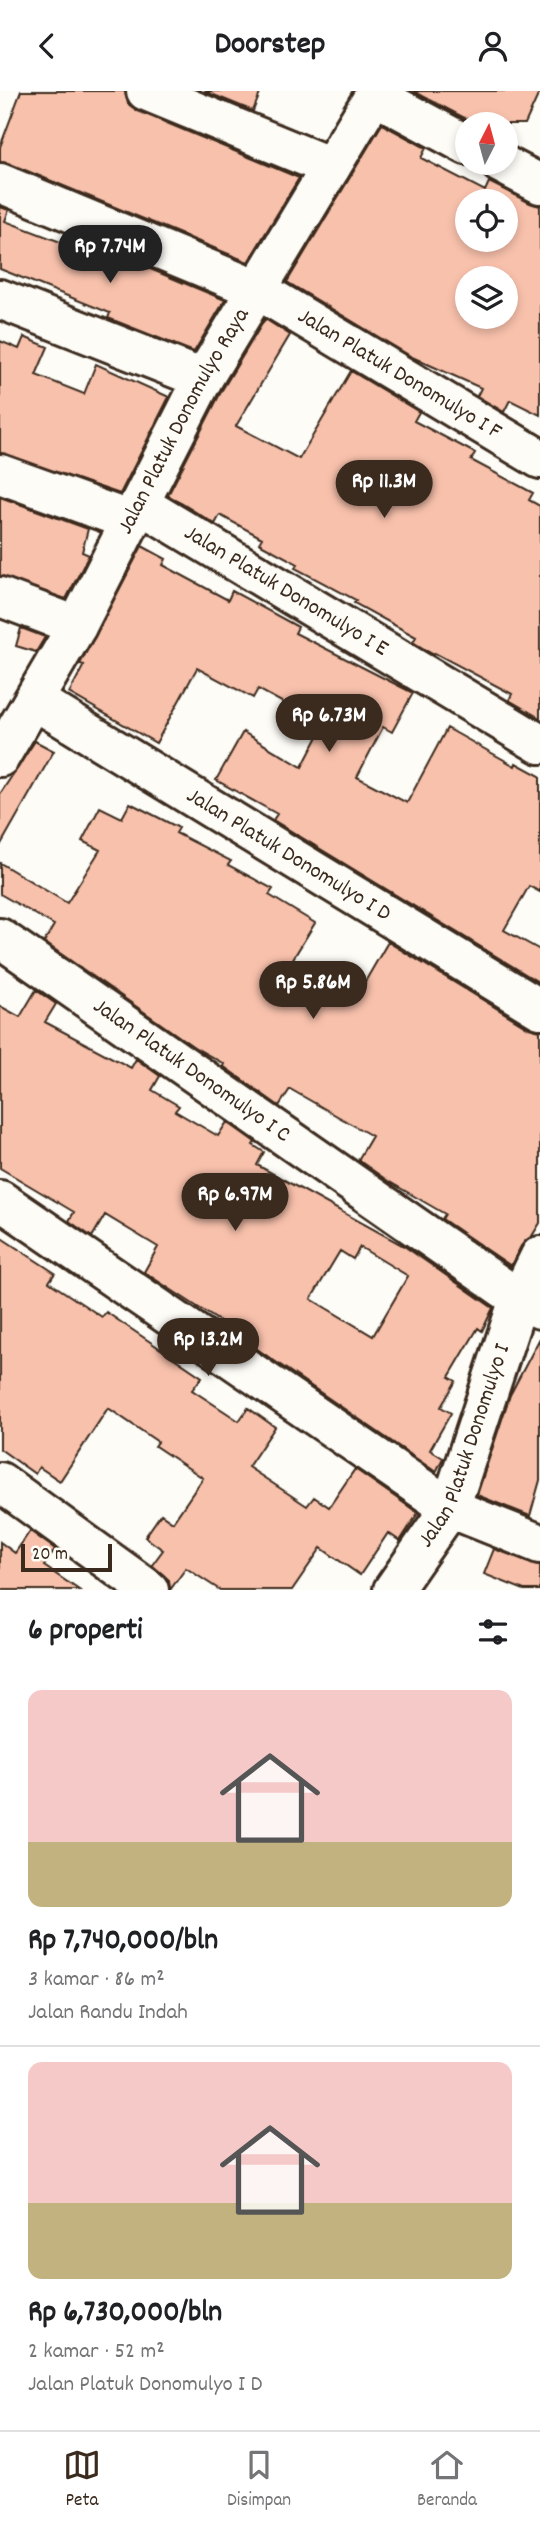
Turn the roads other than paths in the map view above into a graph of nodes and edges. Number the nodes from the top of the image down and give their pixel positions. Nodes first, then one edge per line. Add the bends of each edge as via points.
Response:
1 (146, 91) edge
2 (375, 93) edge
3 (455, 138) edge
4 (331, 167) junction
5 (518, 172) edge
6 (0, 183) edge
7 (540, 184) edge
8 (258, 290) junction
9 (0, 299) edge
10 (203, 380) junction
11 (540, 459) edge
12 (0, 474) edge
13 (135, 513) junction
14 (0, 597) edge
15 (77, 626) junction
16 (34, 700) junction
17 (540, 744) edge
18 (0, 757) edge
19 (0, 938) edge
20 (540, 1009) edge
21 (0, 1200) edge
22 (540, 1256) edge
23 (529, 1304) edge
24 (0, 1482) edge
25 (450, 1508) junction
26 (540, 1544) edge
27 (149, 1590) edge
28 (393, 1590) edge

1 - 4 street
2 - 3 street
2 - 4 street, Jalan Platuk Donomulyo Raya
4 - 8 street, Jalan Platuk Donomulyo Raya
5 - 7 street
6 - 8 street, Jalan Platuk Donomulyo I F
8 - 10 street, Jalan Platuk Donomulyo Raya
8 - 11 street, Jalan Platuk Donomulyo I F
9 - 10 street
10 - 13 street, Jalan Platuk Donomulyo Raya
12 - 13 street, Jalan Platuk Donomulyo I E
13 - 15 street, Jalan Platuk Donomulyo Raya
13 - 17 street, Jalan Platuk Donomulyo I E
14 - 15 street
15 - 16 street, Jalan Platuk Donomulyo Raya
16 - 18 street, Jalan Platuk Donomulyo Raya
16 - 20 street, Jalan Platuk Donomulyo I D
19 - 23 street, Jalan Platuk Donomulyo I C
21 - 25 street
22 - 23 street, Jalan Platuk Donomulyo I
23 - 25 street, Jalan Platuk Donomulyo I
24 - 27 street
25 - 26 street
25 - 28 street, Jalan Platuk Donomulyo I

